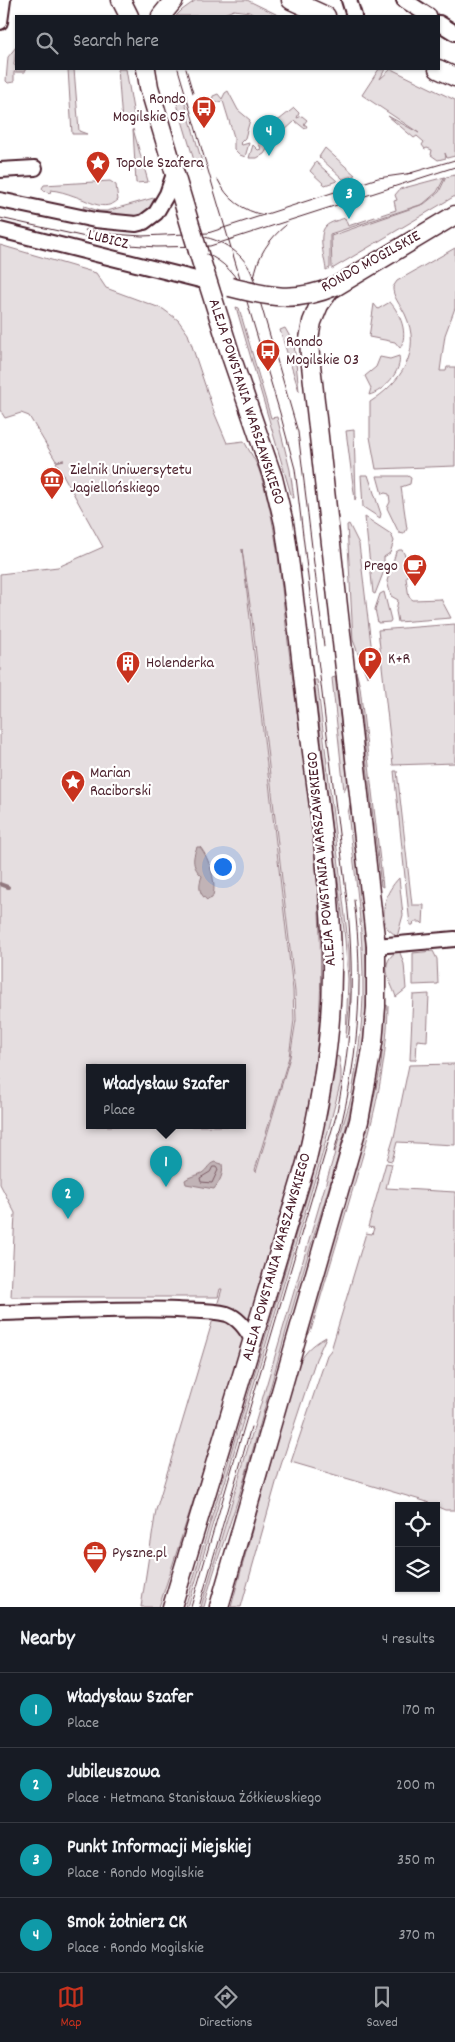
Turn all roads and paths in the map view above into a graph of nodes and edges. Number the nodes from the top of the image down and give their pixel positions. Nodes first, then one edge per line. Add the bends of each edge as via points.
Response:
1 (3, 0) edge
2 (121, 0) edge
3 (174, 0) edge
4 (291, 0) edge
5 (404, 0) edge
6 (128, 15) edge
7 (161, 15) edge
8 (324, 15) edge
9 (427, 15) edge
10 (0, 22) edge
11 (440, 24) edge
12 (455, 33) edge
13 (145, 70) edge
14 (440, 70) edge
15 (455, 77) edge
16 (35, 168) dead end
17 (0, 170) edge
18 (174, 174) junction
19 (0, 200) edge
20 (455, 215) edge
21 (0, 230) edge
22 (208, 282) junction
23 (335, 286) junction
24 (455, 939) edge
25 (376, 946) junction
26 (0, 1313) edge
27 (253, 1341) junction
28 (172, 1607) edge
29 (219, 1607) edge

1 - 10 street
2 - 6 main road
3 - 7 main road
4 - 8 main road
5 - 9 street
11 - 12 street
13 - 18 main road
14 - 15 main road
16 - 17 street
18 - 19 street, LUBICZ via 156,213 136,224 95,220
18 - 22 main road, bridge
20 - 23 main road, RONDO MOGILSKIE
21 - 22 street, LUBICZ
22 - 23 main road, RONDO MOGILSKIE, bridge via 277,298 294,298
22 - 27 main road, ALEJA POWSTANIA WARSZAWSKIEGO via 273,478 282,515 331,931 331,1014 320,1099 306,1163
23 - 25 main road via 317,309 310,332 310,356
24 - 25 street
25 - 29 main road via 376,1008 366,1092
26 - 27 street via 213,1312 227,1314 241,1323
27 - 28 main road, ALEJA POWSTANIA WARSZAWSKIEGO

